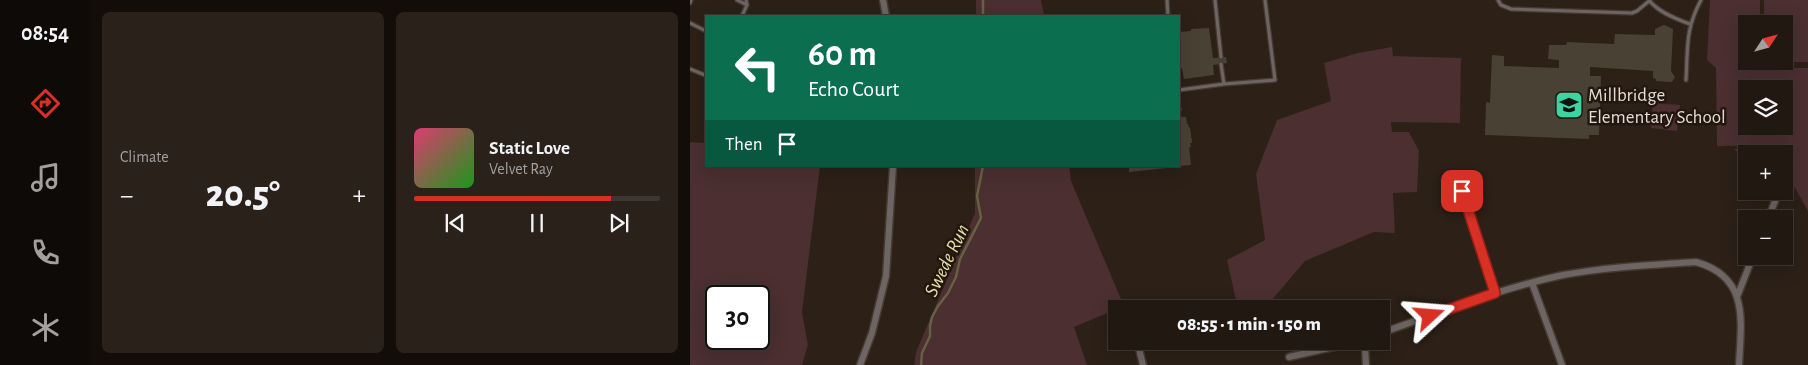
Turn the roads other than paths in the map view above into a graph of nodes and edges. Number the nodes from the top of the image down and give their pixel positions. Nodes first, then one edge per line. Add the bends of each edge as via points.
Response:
1 (737, 0) edge
2 (746, 0) edge
3 (883, 0) edge
4 (1167, 0) edge
5 (1215, 0) edge
6 (1265, 0) edge
7 (1498, 0) edge
8 (1701, 0) edge
9 (1649, 1) edge
10 (747, 5) junction
11 (742, 15) edge
12 (886, 15) edge
13 (1168, 15) edge
14 (690, 23) edge
15 (1690, 24) junction
16 (705, 30) edge
17 (1221, 57) dead end
18 (1222, 64) dead end
19 (690, 69) edge
20 (705, 75) dead end
21 (1686, 80) dead end
22 (1224, 84) junction
23 (1180, 90) edge
24 (893, 167) edge
25 (1462, 191) dead end
26 (1749, 265) edge
27 (1532, 283) junction
28 (1495, 293) junction
29 (1737, 297) junction
30 (1390, 330) edge
31 (1139, 350) edge
32 (1317, 350) edge
33 (1365, 350) edge
34 (1289, 356) dead end
35 (860, 365) edge
36 (1143, 365) edge
37 (1366, 365) edge
38 (1562, 365) edge
39 (1739, 365) edge

1 - 10 lane
2 - 10 lane
3 - 12 street
4 - 13 lane
5 - 17 lane
6 - 22 lane via 1274,80
7 - 9 lane via 1501,5 1511,8 1614,14 1632,13
8 - 15 lane
9 - 15 lane via 1672,18
10 - 11 lane
14 - 16 lane
15 - 21 lane
18 - 22 lane
19 - 20 lane
22 - 23 lane
24 - 35 street via 886,276
25 - 28 street
26 - 29 street
27 - 28 street
27 - 29 street via 1586,271 1696,262 1718,273
27 - 38 street
28 - 30 street
29 - 39 street via 1742,321
31 - 36 street
32 - 34 street
33 - 37 street

